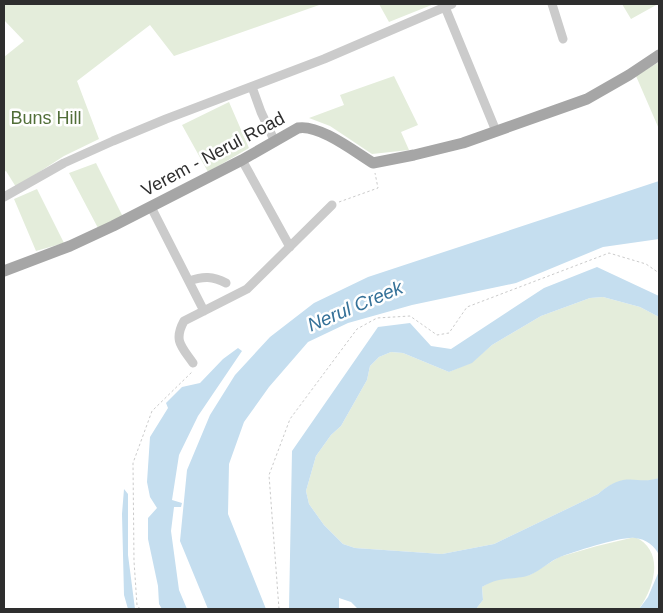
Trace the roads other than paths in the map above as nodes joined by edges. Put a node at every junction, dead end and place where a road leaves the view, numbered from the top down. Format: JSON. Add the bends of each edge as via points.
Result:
{"nodes":[{"id":1,"x":552,"y":4,"type":"edge"},
{"id":2,"x":448,"y":5,"type":"edge"},
{"id":3,"x":562,"y":39,"type":"dead end"},
{"id":4,"x":659,"y":55,"type":"edge"},
{"id":5,"x":252,"y":87,"type":"junction"},
{"id":6,"x":496,"y":131,"type":"junction"},
{"id":7,"x":275,"y":142,"type":"junction"},
{"id":8,"x":242,"y":160,"type":"junction"},
{"id":9,"x":4,"y":196,"type":"edge"},
{"id":10,"x":332,"y":205,"type":"road end"},
{"id":11,"x":151,"y":207,"type":"junction"},
{"id":12,"x":290,"y":247,"type":"junction"},
{"id":13,"x":4,"y":271,"type":"edge"},
{"id":14,"x":189,"y":282,"type":"junction"},
{"id":15,"x":226,"y":283,"type":"dead end"},
{"id":16,"x":204,"y":311,"type":"junction"},
{"id":17,"x":193,"y":363,"type":"road end"}],
"edges":[{"from":1,"to":3,"type":"street"},
{"from":2,"to":5,"type":"street"},
{"from":2,"to":6,"type":"street"},
{"from":4,"to":6,"type":"main road","via":[[587,99]]},
{"from":5,"to":7,"type":"street"},
{"from":5,"to":9,"type":"street","via":[[113,141]]},
{"from":6,"to":7,"type":"main road","name":"Verem - Nerul Road","via":[[463,143],[373,163],[310,128],[298,128]]},
{"from":7,"to":8,"type":"main road","name":"Verem - Nerul Road"},
{"from":8,"to":11,"type":"main road","name":"Verem - Nerul Road"},
{"from":8,"to":12,"type":"street"},
{"from":10,"to":12,"type":"street"},
{"from":11,"to":13,"type":"main road","name":"Verem - Nerul Road","via":[[70,246]]},
{"from":11,"to":14,"type":"street"},
{"from":12,"to":16,"type":"street","via":[[247,289]]},
{"from":14,"to":15,"type":"street","via":[[208,277]]},
{"from":14,"to":16,"type":"street"},
{"from":16,"to":17,"type":"street","via":[[184,322],[179,331],[179,343]]}]}
